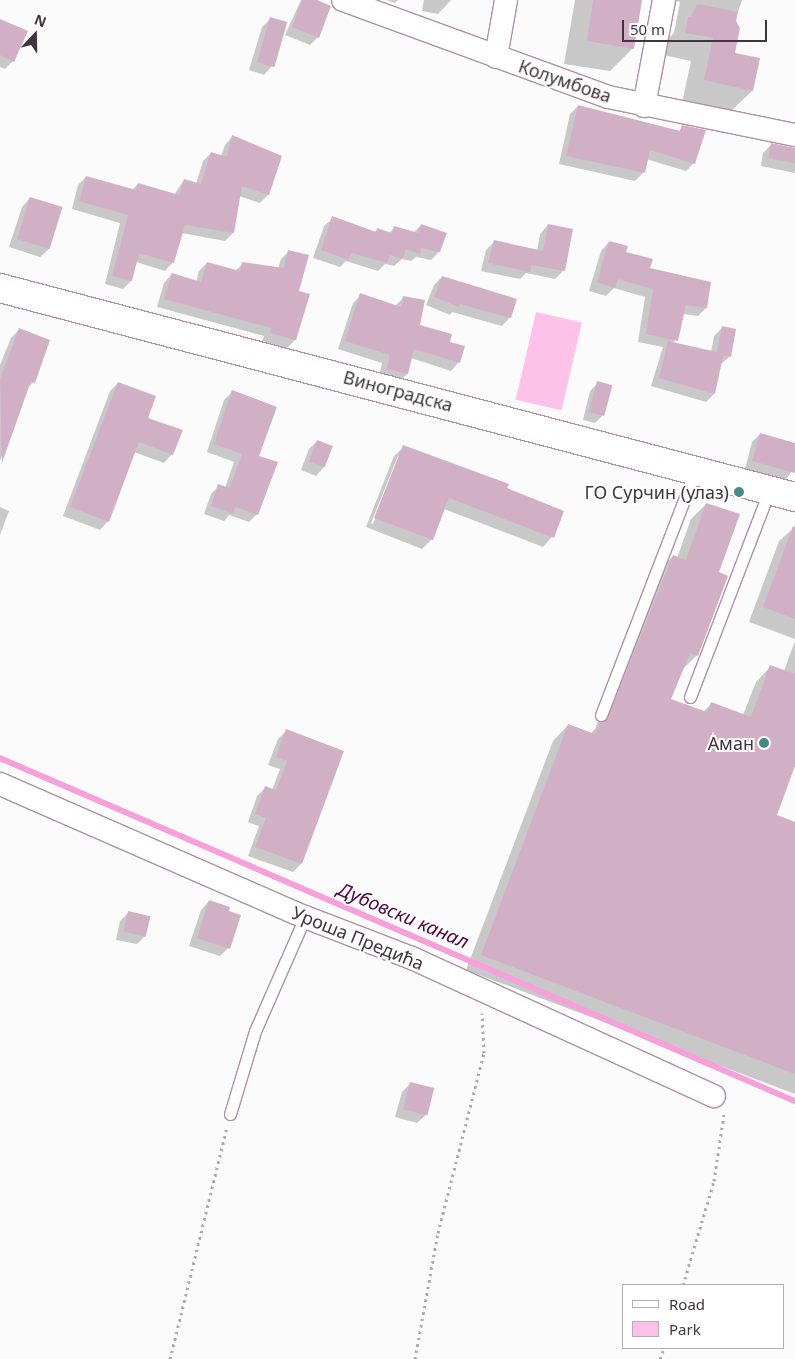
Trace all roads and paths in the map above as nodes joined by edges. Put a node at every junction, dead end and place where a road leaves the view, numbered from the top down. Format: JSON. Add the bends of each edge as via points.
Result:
{"nodes":[{"id":1,"x":342,"y":0,"type":"edge"},
{"id":2,"x":506,"y":0,"type":"edge"},
{"id":3,"x":664,"y":0,"type":"edge"},
{"id":4,"x":496,"y":57,"type":"junction"},
{"id":5,"x":644,"y":106,"type":"junction"},
{"id":6,"x":795,"y":134,"type":"edge"},
{"id":7,"x":0,"y":288,"type":"edge"},
{"id":8,"x":696,"y":470,"type":"junction"},
{"id":9,"x":782,"y":494,"type":"edge"},
{"id":10,"x":690,"y":697,"type":"dead end"},
{"id":11,"x":601,"y":715,"type":"dead end"},
{"id":12,"x":0,"y":784,"type":"edge"},
{"id":13,"x":305,"y":917,"type":"junction"},
{"id":14,"x":476,"y":987,"type":"junction"},
{"id":15,"x":714,"y":1096,"type":"joint"},
{"id":16,"x":230,"y":1114,"type":"joint"},
{"id":17,"x":683,"y":1284,"type":"edge"},
{"id":18,"x":170,"y":1359,"type":"edge"},
{"id":19,"x":416,"y":1359,"type":"edge"}],
"edges":[{"from":1,"to":4,"type":"street","name":"Колумбова"},
{"from":2,"to":4,"type":"street"},
{"from":3,"to":5,"type":"street"},
{"from":4,"to":5,"type":"street","name":"Колумбова"},
{"from":5,"to":6,"type":"street","name":"Колумбова"},
{"from":7,"to":8,"type":"street","name":"Виноградска"},
{"from":8,"to":9,"type":"street","name":"Виноградска"},
{"from":8,"to":11,"type":"lane"},
{"from":9,"to":10,"type":"lane"},
{"from":12,"to":13,"type":"street","name":"Уроша Предића"},
{"from":13,"to":14,"type":"street","name":"Уроша Предића"},
{"from":13,"to":16,"type":"lane","via":[[255,1031]]},
{"from":14,"to":15,"type":"street","name":"Уроша Предића"},
{"from":14,"to":19,"type":"path","via":[[484,1025],[484,1053],[438,1233]]},
{"from":15,"to":17,"type":"path","via":[[724,1112],[714,1181]]},
{"from":16,"to":18,"type":"path"}]}
